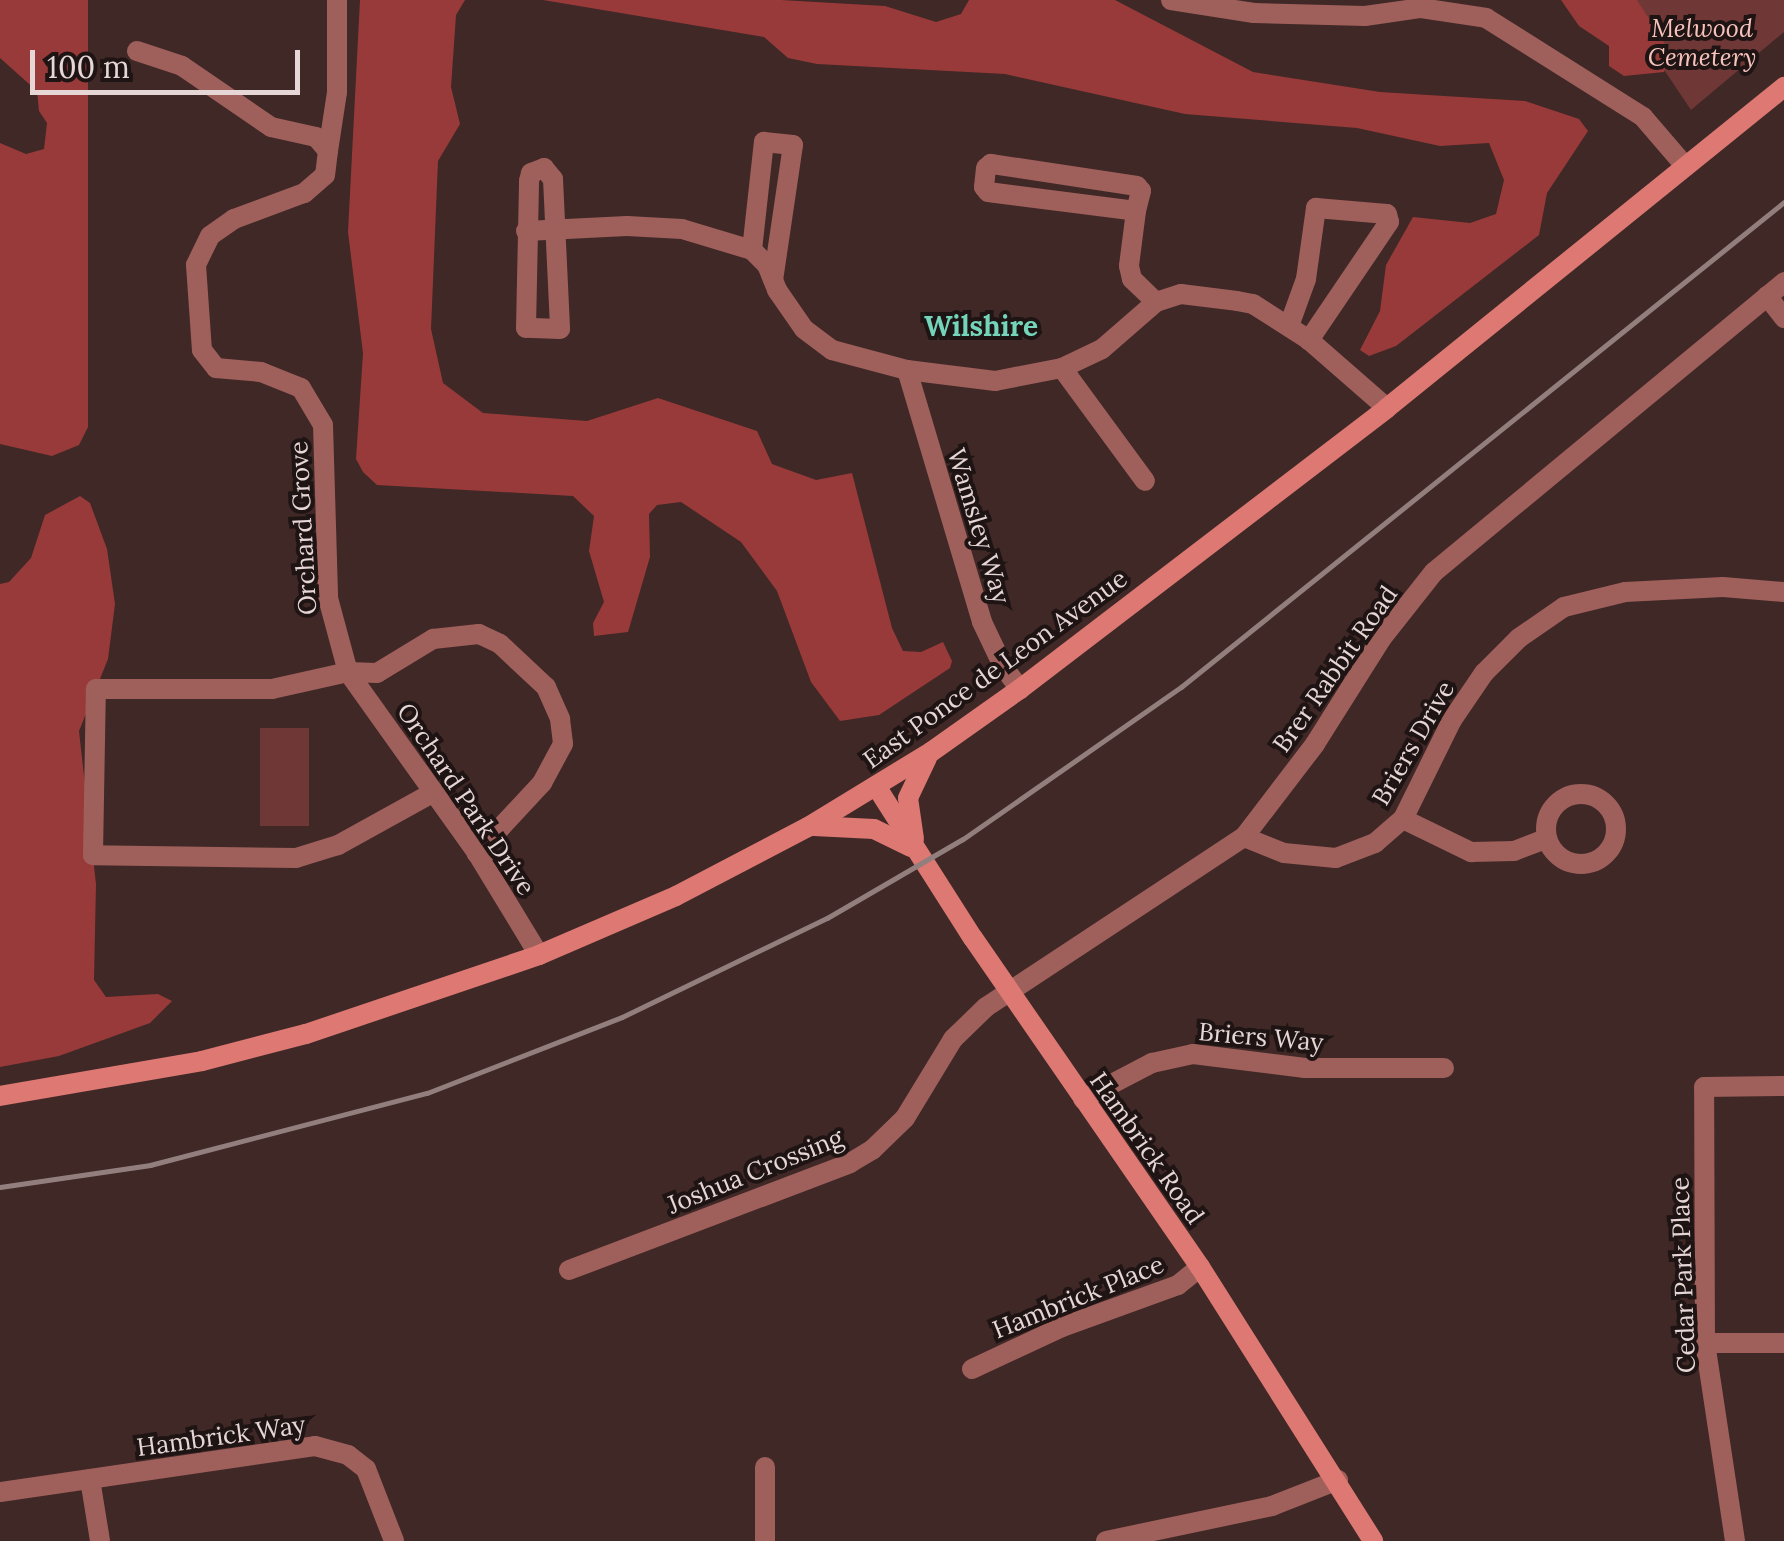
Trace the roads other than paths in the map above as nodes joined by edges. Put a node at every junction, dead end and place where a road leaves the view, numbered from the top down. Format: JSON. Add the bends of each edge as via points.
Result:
{"nodes":[{"id":1,"x":337,"y":0,"type":"edge"},
{"id":2,"x":1172,"y":0,"type":"edge"},
{"id":3,"x":137,"y":51,"type":"dead end"},
{"id":4,"x":1784,"y":88,"type":"edge"},
{"id":5,"x":328,"y":151,"type":"junction"},
{"id":6,"x":1685,"y":166,"type":"junction"},
{"id":7,"x":1136,"y":211,"type":"junction"},
{"id":8,"x":526,"y":231,"type":"junction"},
{"id":9,"x":556,"y":232,"type":"junction"},
{"id":10,"x":752,"y":250,"type":"junction"},
{"id":11,"x":773,"y":280,"type":"junction"},
{"id":12,"x":1776,"y":289,"type":"edge"},
{"id":13,"x":1156,"y":302,"type":"junction"},
{"id":14,"x":1784,"y":318,"type":"edge"},
{"id":15,"x":1289,"y":326,"type":"junction"},
{"id":16,"x":1309,"y":340,"type":"junction"},
{"id":17,"x":1062,"y":368,"type":"junction"},
{"id":18,"x":907,"y":370,"type":"junction"},
{"id":19,"x":1387,"y":408,"type":"junction"},
{"id":20,"x":1145,"y":480,"type":"dead end"},
{"id":21,"x":1784,"y":592,"type":"edge"},
{"id":22,"x":348,"y":672,"type":"junction"},
{"id":23,"x":1020,"y":689,"type":"junction"},
{"id":24,"x":930,"y":752,"type":"junction"},
{"id":25,"x":876,"y":786,"type":"junction"},
{"id":26,"x":434,"y":792,"type":"junction"},
{"id":27,"x":1403,"y":819,"type":"junction"},
{"id":28,"x":808,"y":827,"type":"junction"},
{"id":29,"x":1244,"y":838,"type":"junction"},
{"id":30,"x":1546,"y":839,"type":"dead end"},
{"id":31,"x":916,"y":851,"type":"junction"},
{"id":32,"x":477,"y":853,"type":"junction"},
{"id":33,"x":539,"y":956,"type":"junction"},
{"id":34,"x":1010,"y":991,"type":"junction"},
{"id":35,"x":1444,"y":1068,"type":"dead end"},
{"id":36,"x":1784,"y":1086,"type":"edge"},
{"id":37,"x":0,"y":1096,"type":"edge"},
{"id":38,"x":1083,"y":1099,"type":"junction"},
{"id":39,"x":1200,"y":1266,"type":"junction"},
{"id":40,"x":570,"y":1270,"type":"dead end"},
{"id":41,"x":1705,"y":1343,"type":"junction"},
{"id":42,"x":1784,"y":1343,"type":"edge"},
{"id":43,"x":972,"y":1369,"type":"dead end"},
{"id":44,"x":764,"y":1467,"type":"dead end"},
{"id":45,"x":90,"y":1479,"type":"junction"},
{"id":46,"x":1338,"y":1480,"type":"junction"},
{"id":47,"x":0,"y":1492,"type":"edge"},
{"id":48,"x":100,"y":1541,"type":"edge"},
{"id":49,"x":394,"y":1541,"type":"edge"},
{"id":50,"x":765,"y":1541,"type":"edge"},
{"id":51,"x":1106,"y":1541,"type":"edge"},
{"id":52,"x":1373,"y":1541,"type":"edge"},
{"id":53,"x":1734,"y":1541,"type":"edge"}],
"edges":[{"from":1,"to":5,"type":"street","via":[[338,92]]},
{"from":2,"to":6,"type":"street","via":[[1254,13],[1365,16],[1421,8],[1486,18],[1643,117]]},
{"from":3,"to":5,"type":"street","via":[[182,66],[271,127],[316,137]]},
{"from":4,"to":6,"type":"main road","name":"East Ponce de Leon Avenue"},
{"from":5,"to":22,"type":"street","name":"Orchard Grove","via":[[325,175],[304,193],[234,219],[210,236],[196,265],[202,350],[216,368],[260,372],[301,388],[323,425],[328,598]]},
{"from":6,"to":19,"type":"main road","name":"East Ponce de Leon Avenue"},
{"from":7,"to":7,"type":"street","via":[[1138,186],[986,168],[988,192]]},
{"from":7,"to":13,"type":"street","via":[[1129,266]]},
{"from":8,"to":9,"type":"street"},
{"from":8,"to":9,"type":"street","via":[[528,181],[544,168],[553,179]]},
{"from":8,"to":9,"type":"street","via":[[526,328],[560,329]]},
{"from":9,"to":10,"type":"street","via":[[682,230]]},
{"from":10,"to":11,"type":"street"},
{"from":10,"to":11,"type":"street","via":[[764,142],[793,145]]},
{"from":11,"to":18,"type":"street","via":[[804,329],[832,350]]},
{"from":12,"to":14,"type":"street"},
{"from":12,"to":29,"type":"street","name":"Brer Rabbit Road","via":[[1434,572]]},
{"from":13,"to":15,"type":"street","via":[[1181,294],[1237,301]]},
{"from":13,"to":17,"type":"street","via":[[1102,348]]},
{"from":15,"to":16,"type":"street"},
{"from":15,"to":16,"type":"street","via":[[1306,278],[1316,208],[1388,214],[1389,222]]},
{"from":16,"to":19,"type":"street"},
{"from":17,"to":18,"type":"street","via":[[994,381]]},
{"from":17,"to":20,"type":"street"},
{"from":18,"to":23,"type":"street","name":"Wamsley Way","via":[[982,622]]},
{"from":19,"to":23,"type":"main road","name":"East Ponce de Leon Avenue"},
{"from":21,"to":27,"type":"street","name":"Briers Drive","via":[[1625,592],[1564,607],[1518,638],[1484,673],[1452,720]]},
{"from":22,"to":26,"type":"street","name":"Orchard Park Drive"},
{"from":22,"to":26,"type":"street","via":[[272,690],[96,689],[93,855],[296,858],[338,845]]},
{"from":22,"to":32,"type":"street","via":[[377,673],[433,639],[478,634],[500,644],[546,687],[563,744],[542,783]]},
{"from":23,"to":24,"type":"main road","name":"East Ponce de Leon Avenue"},
{"from":24,"to":25,"type":"main road","name":"East Ponce de Leon Avenue"},
{"from":24,"to":31,"type":"main road","via":[[908,798]]},
{"from":25,"to":28,"type":"main road","name":"East Ponce de Leon Avenue"},
{"from":25,"to":31,"type":"main road","name":"Hambrick Road"},
{"from":26,"to":32,"type":"street","name":"Orchard Park Drive"},
{"from":27,"to":29,"type":"street","name":"Briers Drive","via":[[1375,842],[1336,858],[1284,853]]},
{"from":27,"to":30,"type":"street","via":[[1471,852],[1514,851]]},
{"from":28,"to":31,"type":"main road","via":[[874,829]]},
{"from":28,"to":33,"type":"main road","name":"East Ponce de Leon Avenue","via":[[676,896]]},
{"from":29,"to":34,"type":"street","name":"Brer Rabbit Road"},
{"from":31,"to":34,"type":"main road","name":"Hambrick Road"},
{"from":32,"to":33,"type":"street","name":"Orchard Park Drive"},
{"from":33,"to":37,"type":"main road","name":"East Ponce de Leon Avenue","via":[[306,1034],[202,1061]]},
{"from":34,"to":38,"type":"main road","name":"Hambrick Road"},
{"from":34,"to":40,"type":"street","name":"Joshua Crossing","via":[[952,1039],[905,1118],[872,1150]]},
{"from":35,"to":38,"type":"street","name":"Briers Way","via":[[1305,1068],[1193,1054],[1152,1063]]},
{"from":36,"to":41,"type":"street","name":"Cedar Park Place","via":[[1704,1087]]},
{"from":38,"to":39,"type":"main road","name":"Hambrick Road"},
{"from":39,"to":43,"type":"street","name":"Hambrick Place","via":[[1178,1284]]},
{"from":39,"to":46,"type":"main road","name":"Hambrick Road"},
{"from":41,"to":42,"type":"street"},
{"from":41,"to":53,"type":"street","name":"Cedar Park Place"},
{"from":44,"to":50,"type":"street"},
{"from":45,"to":47,"type":"street","name":"Hambrick Way"},
{"from":45,"to":48,"type":"street"},
{"from":45,"to":49,"type":"street","name":"Hambrick Way","via":[[316,1446],[348,1455],[366,1470]]},
{"from":46,"to":51,"type":"street","via":[[1272,1506]]},
{"from":46,"to":52,"type":"main road","name":"Hambrick Road"}]}
